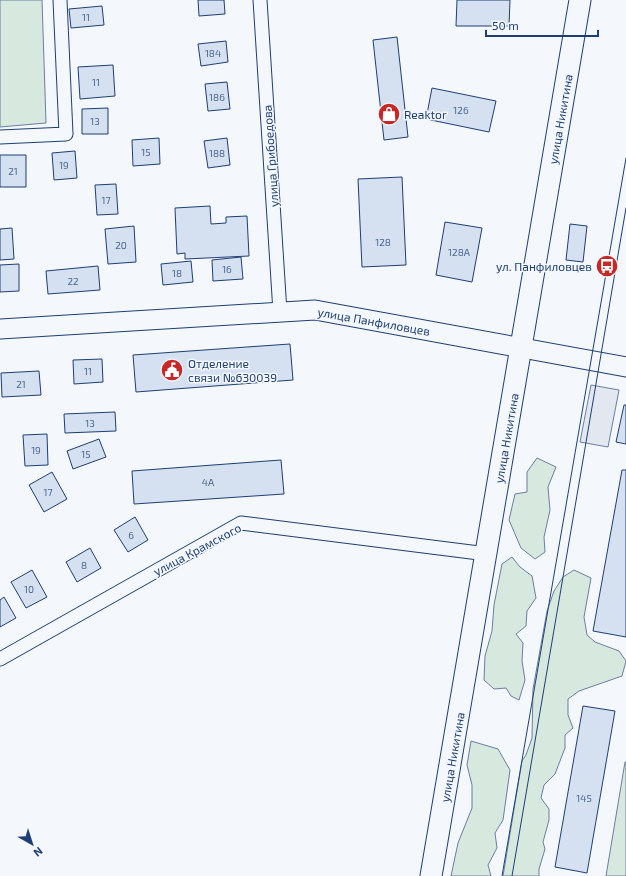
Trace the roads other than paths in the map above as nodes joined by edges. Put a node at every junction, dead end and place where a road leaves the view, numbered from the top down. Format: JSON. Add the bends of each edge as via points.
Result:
{"nodes":[{"id":1,"x":60,"y":0,"type":"edge"},
{"id":2,"x":260,"y":0,"type":"edge"},
{"id":3,"x":580,"y":0,"type":"edge"},
{"id":4,"x":0,"y":137,"type":"edge"},
{"id":5,"x":280,"y":312,"type":"junction"},
{"id":6,"x":0,"y":329,"type":"edge"},
{"id":7,"x":521,"y":348,"type":"junction"},
{"id":8,"x":626,"y":367,"type":"edge"},
{"id":9,"x":487,"y":554,"type":"junction"},
{"id":10,"x":0,"y":659,"type":"edge"},
{"id":11,"x":431,"y":876,"type":"edge"}],
"edges":[{"from":1,"to":4,"type":"street","via":[[66,134]]},
{"from":2,"to":5,"type":"street","name":"улица Грибоедова"},
{"from":3,"to":7,"type":"main road","name":"улица Никитина"},
{"from":5,"to":6,"type":"street","name":"улица Панфиловцев"},
{"from":5,"to":7,"type":"street","name":"улица Панфиловцев","via":[[315,310]]},
{"from":7,"to":8,"type":"street","name":"улица Панфиловцев"},
{"from":7,"to":9,"type":"main road","name":"улица Никитина"},
{"from":9,"to":10,"type":"street","name":"улица Крамского","via":[[241,523]]},
{"from":9,"to":11,"type":"main road","name":"улица Никитина"}]}
